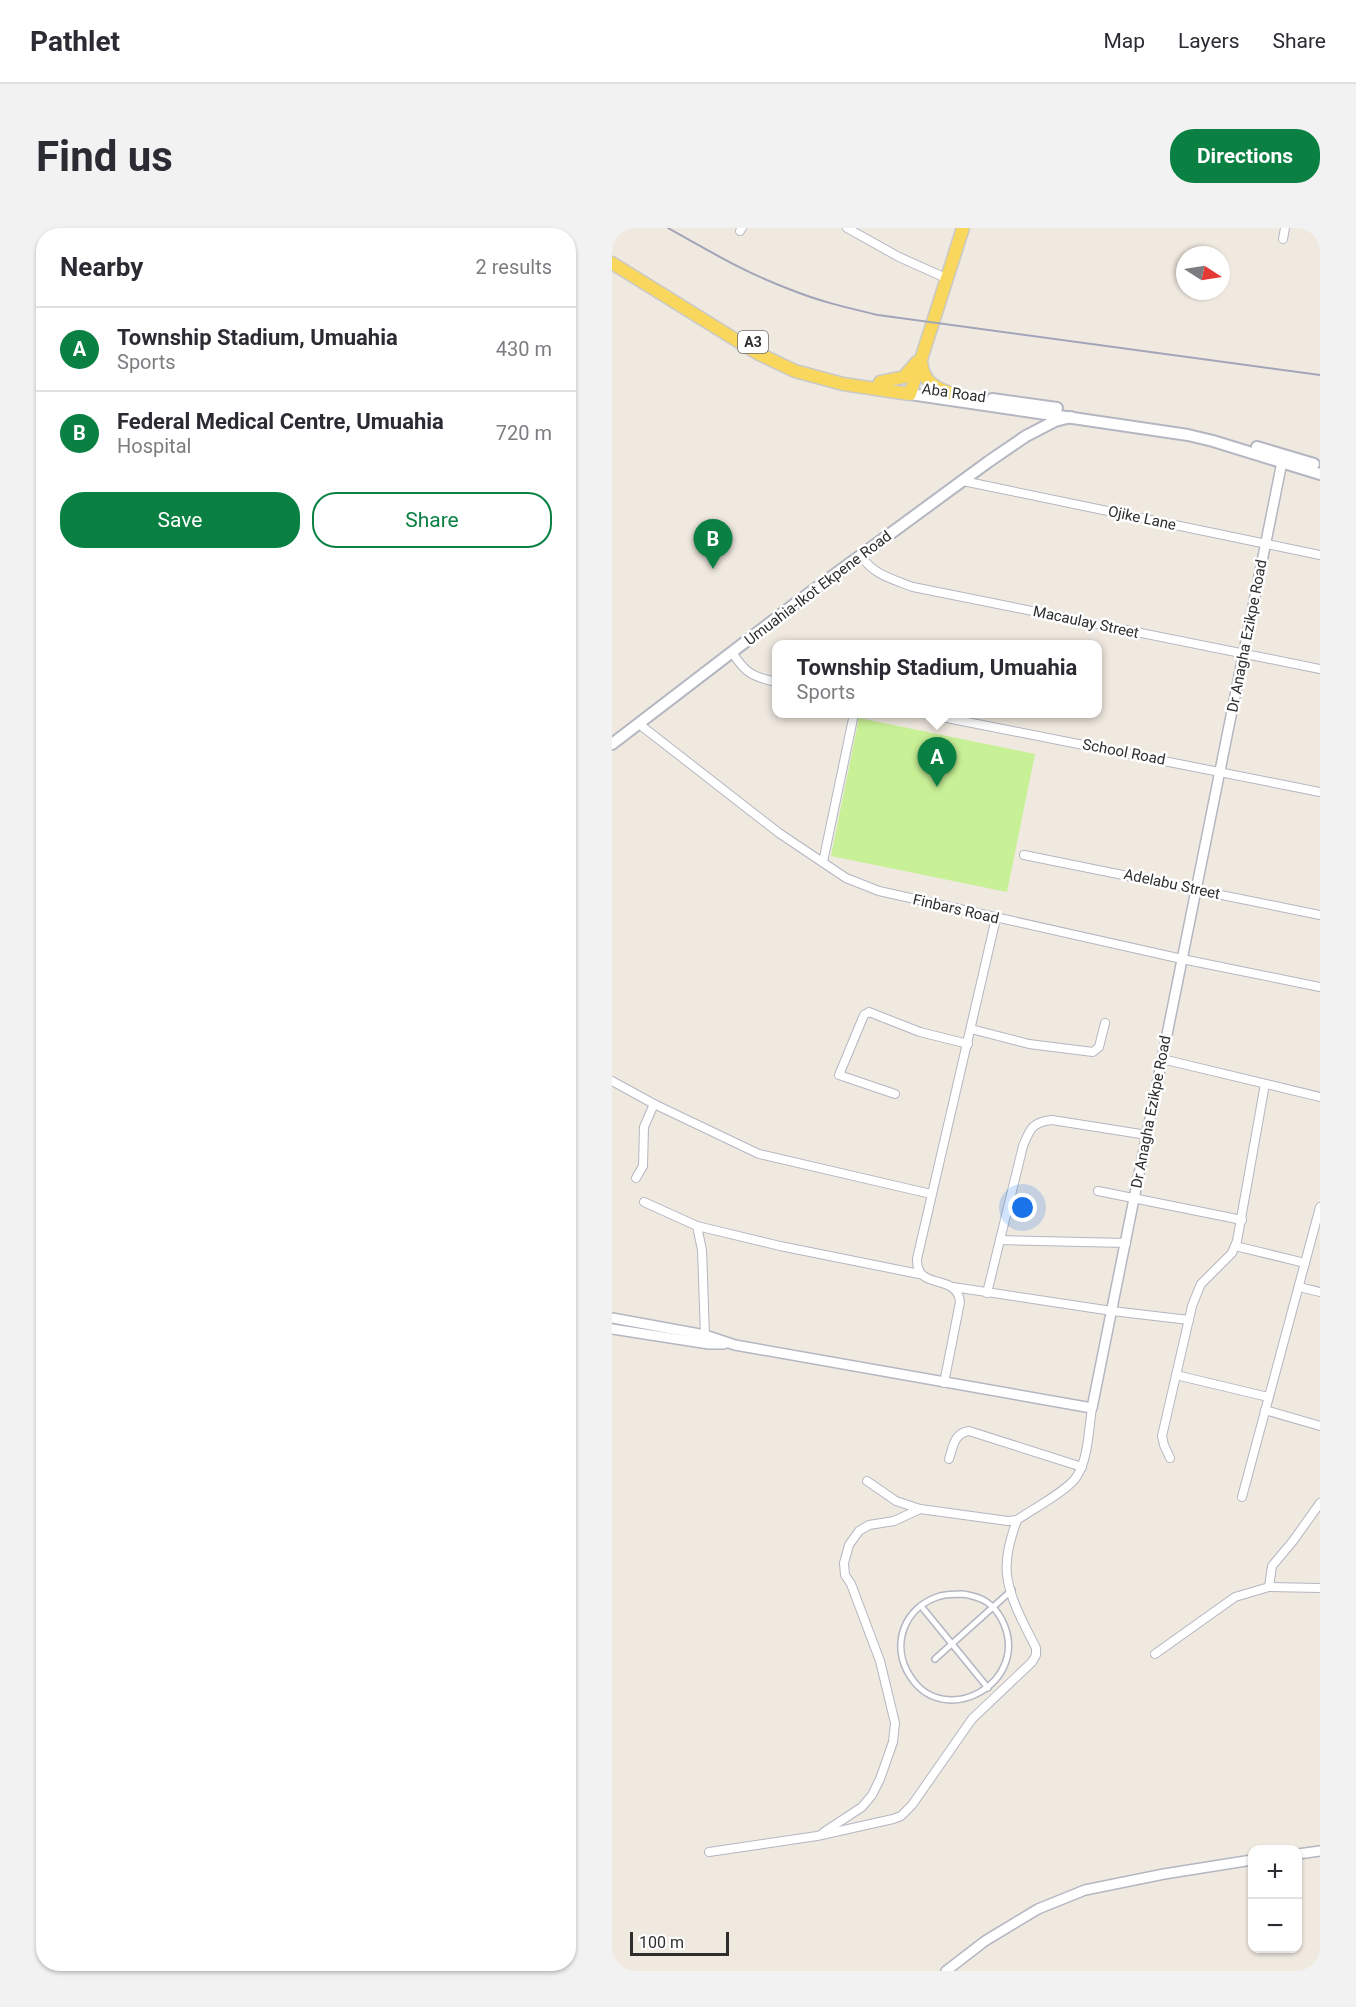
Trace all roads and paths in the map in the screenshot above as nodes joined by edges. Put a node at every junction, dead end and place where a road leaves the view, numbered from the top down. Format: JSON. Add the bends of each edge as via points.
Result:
{"nodes":[{"id":1,"x":847,"y":228,"type":"edge"},
{"id":2,"x":963,"y":228,"type":"edge"},
{"id":3,"x":1285,"y":228,"type":"edge"},
{"id":4,"x":1283,"y":239,"type":"dead end"},
{"id":5,"x":612,"y":255,"type":"edge"},
{"id":6,"x":612,"y":263,"type":"edge"},
{"id":7,"x":948,"y":279,"type":"junction"},
{"id":8,"x":691,"y":308,"type":"junction"},
{"id":9,"x":921,"y":357,"type":"junction"},
{"id":10,"x":880,"y":382,"type":"junction"},
{"id":11,"x":910,"y":390,"type":"junction"},
{"id":12,"x":950,"y":393,"type":"junction"},
{"id":13,"x":1045,"y":410,"type":"junction"},
{"id":14,"x":1028,"y":411,"type":"junction"},
{"id":15,"x":1071,"y":417,"type":"junction"},
{"id":16,"x":1033,"y":426,"type":"junction"},
{"id":17,"x":1046,"y":426,"type":"junction"},
{"id":18,"x":1026,"y":436,"type":"junction"},
{"id":19,"x":1283,"y":458,"type":"junction"},
{"id":20,"x":1320,"y":466,"type":"edge"},
{"id":21,"x":1320,"y":474,"type":"edge"},
{"id":22,"x":963,"y":481,"type":"junction"},
{"id":23,"x":1265,"y":544,"type":"junction"},
{"id":24,"x":1320,"y":555,"type":"edge"},
{"id":25,"x":861,"y":556,"type":"junction"},
{"id":26,"x":732,"y":652,"type":"junction"},
{"id":27,"x":1243,"y":654,"type":"junction"},
{"id":28,"x":1320,"y":669,"type":"edge"},
{"id":29,"x":772,"y":681,"type":"edge"},
{"id":30,"x":853,"y":718,"type":"edge"},
{"id":31,"x":948,"y":718,"type":"edge"},
{"id":32,"x":639,"y":724,"type":"junction"},
{"id":33,"x":612,"y":744,"type":"edge"},
{"id":34,"x":1220,"y":773,"type":"junction"},
{"id":35,"x":1320,"y":792,"type":"edge"},
{"id":36,"x":1024,"y":855,"type":"dead end"},
{"id":37,"x":823,"y":862,"type":"junction"},
{"id":38,"x":1197,"y":890,"type":"junction"},
{"id":39,"x":1320,"y":915,"type":"edge"},
{"id":40,"x":996,"y":918,"type":"junction"},
{"id":41,"x":1182,"y":959,"type":"junction"},
{"id":42,"x":1320,"y":987,"type":"edge"},
{"id":43,"x":1105,"y":1023,"type":"dead end"},
{"id":44,"x":971,"y":1029,"type":"junction"},
{"id":45,"x":968,"y":1044,"type":"junction"},
{"id":46,"x":1162,"y":1059,"type":"junction"},
{"id":47,"x":612,"y":1081,"type":"edge"},
{"id":48,"x":1265,"y":1084,"type":"junction"},
{"id":49,"x":895,"y":1094,"type":"dead end"},
{"id":50,"x":1320,"y":1096,"type":"edge"},
{"id":51,"x":654,"y":1104,"type":"junction"},
{"id":52,"x":1147,"y":1135,"type":"junction"},
{"id":53,"x":636,"y":1179,"type":"dead end"},
{"id":54,"x":1098,"y":1191,"type":"dead end"},
{"id":55,"x":931,"y":1194,"type":"junction"},
{"id":56,"x":1134,"y":1198,"type":"junction"},
{"id":57,"x":644,"y":1202,"type":"dead end"},
{"id":58,"x":1320,"y":1207,"type":"edge"},
{"id":59,"x":1242,"y":1220,"type":"junction"},
{"id":60,"x":697,"y":1226,"type":"junction"},
{"id":61,"x":1316,"y":1237,"type":"edge"},
{"id":62,"x":1000,"y":1240,"type":"junction"},
{"id":63,"x":1125,"y":1244,"type":"junction"},
{"id":64,"x":1235,"y":1246,"type":"junction"},
{"id":65,"x":1305,"y":1263,"type":"junction"},
{"id":66,"x":919,"y":1274,"type":"junction"},
{"id":67,"x":1299,"y":1287,"type":"junction"},
{"id":68,"x":958,"y":1290,"type":"junction"},
{"id":69,"x":1320,"y":1292,"type":"edge"},
{"id":70,"x":987,"y":1293,"type":"junction"},
{"id":71,"x":1112,"y":1311,"type":"junction"},
{"id":72,"x":612,"y":1318,"type":"edge"},
{"id":73,"x":1189,"y":1320,"type":"junction"},
{"id":74,"x":612,"y":1329,"type":"edge"},
{"id":75,"x":705,"y":1335,"type":"junction"},
{"id":76,"x":735,"y":1345,"type":"junction"},
{"id":77,"x":1176,"y":1375,"type":"junction"},
{"id":78,"x":944,"y":1383,"type":"junction"},
{"id":79,"x":1268,"y":1397,"type":"junction"},
{"id":80,"x":1092,"y":1408,"type":"junction"},
{"id":81,"x":1265,"y":1410,"type":"junction"},
{"id":82,"x":1320,"y":1426,"type":"edge"},
{"id":83,"x":1170,"y":1458,"type":"dead end"},
{"id":84,"x":949,"y":1459,"type":"dead end"},
{"id":85,"x":1082,"y":1467,"type":"junction"},
{"id":86,"x":867,"y":1481,"type":"dead end"},
{"id":87,"x":1242,"y":1497,"type":"dead end"},
{"id":88,"x":1320,"y":1503,"type":"edge"},
{"id":89,"x":920,"y":1509,"type":"junction"},
{"id":90,"x":1017,"y":1520,"type":"junction"},
{"id":91,"x":1269,"y":1587,"type":"junction"},
{"id":92,"x":1320,"y":1588,"type":"edge"},
{"id":93,"x":1012,"y":1590,"type":"junction"},
{"id":94,"x":921,"y":1606,"type":"junction"},
{"id":95,"x":993,"y":1606,"type":"junction"},
{"id":96,"x":952,"y":1643,"type":"junction"},
{"id":97,"x":1155,"y":1654,"type":"dead end"},
{"id":98,"x":935,"y":1659,"type":"dead end"},
{"id":99,"x":988,"y":1688,"type":"junction"},
{"id":100,"x":817,"y":1836,"type":"junction"},
{"id":101,"x":1320,"y":1851,"type":"edge"},
{"id":102,"x":708,"y":1852,"type":"dead end"},
{"id":103,"x":1302,"y":1853,"type":"edge"},
{"id":104,"x":1248,"y":1861,"type":"edge"},
{"id":105,"x":946,"y":1971,"type":"edge"}],
"edges":[{"from":1,"to":7,"type":"street"},
{"from":2,"to":7,"type":"main road"},
{"from":3,"to":4,"type":"street"},
{"from":5,"to":8,"type":"main road","name":"Aba Road","number":"A3"},
{"from":6,"to":8,"type":"main road","name":"Aba Road","number":"A3"},
{"from":7,"to":9,"type":"main road"},
{"from":8,"to":10,"type":"main road","name":"Aba Road","number":"A3","via":[[798,364]]},
{"from":8,"to":11,"type":"main road","name":"Aba Road","number":"A3","via":[[757,353],[795,371],[843,384]]},
{"from":9,"to":10,"type":"main road","via":[[904,376]]},
{"from":9,"to":11,"type":"main road"},
{"from":9,"to":12,"type":"main road","via":[[927,380]]},
{"from":10,"to":11,"type":"main road","name":"Aba Road","number":"A3"},
{"from":11,"to":12,"type":"main road","name":"Aba Road"},
{"from":11,"to":14,"type":"main road","name":"Aba Road"},
{"from":12,"to":13,"type":"main road","name":"Aba Road"},
{"from":13,"to":14,"type":"main road","name":"Aba Road"},
{"from":13,"to":15,"type":"main road","name":"Aba Road"},
{"from":13,"to":16,"type":"main road"},
{"from":13,"to":17,"type":"main road"},
{"from":13,"to":19,"type":"main road","name":"Aba Road","via":[[1189,428]]},
{"from":14,"to":16,"type":"main road"},
{"from":15,"to":17,"type":"main road"},
{"from":15,"to":19,"type":"main road","name":"Aba Road","via":[[1188,435]]},
{"from":16,"to":18,"type":"main road"},
{"from":17,"to":18,"type":"main road"},
{"from":18,"to":22,"type":"main road","name":"Umuahia-Ikot Ekpene Road"},
{"from":19,"to":20,"type":"main road","name":"Aba Road"},
{"from":19,"to":21,"type":"main road","name":"Aba Road"},
{"from":19,"to":23,"type":"street","name":"Dr Anagha Ezikpe Road"},
{"from":22,"to":23,"type":"street","name":"Ojike Lane"},
{"from":22,"to":25,"type":"main road","name":"Umuahia-Ikot Ekpene Road"},
{"from":23,"to":24,"type":"street","name":"Ojike Lane"},
{"from":23,"to":27,"type":"street","name":"Dr Anagha Ezikpe Road"},
{"from":25,"to":26,"type":"main road","name":"Umuahia-Ikot Ekpene Road"},
{"from":25,"to":27,"type":"street","name":"Macaulay Street","via":[[880,575],[914,587]]},
{"from":26,"to":29,"type":"street","via":[[751,675]]},
{"from":26,"to":32,"type":"main road","name":"Umuahia-Ikot Ekpene Road"},
{"from":27,"to":28,"type":"street","name":"Macaulay Street"},
{"from":27,"to":34,"type":"street","name":"Dr Anagha Ezikpe Road"},
{"from":30,"to":37,"type":"street"},
{"from":31,"to":34,"type":"street","name":"School Road"},
{"from":32,"to":33,"type":"main road","name":"Umuahia-Ikot Ekpene Road"},
{"from":32,"to":37,"type":"street","name":"Finbars Road","via":[[779,833]]},
{"from":34,"to":35,"type":"street","name":"School Road"},
{"from":34,"to":38,"type":"street","name":"Dr Anagha Ezikpe Road"},
{"from":36,"to":38,"type":"street","name":"Adelabu Street"},
{"from":37,"to":40,"type":"street","name":"Finbars Road","via":[[846,878],[879,891]]},
{"from":38,"to":39,"type":"street","name":"Adelabu Street"},
{"from":38,"to":41,"type":"street","name":"Dr Anagha Ezikpe Road"},
{"from":40,"to":41,"type":"street","name":"Finbars Road"},
{"from":40,"to":44,"type":"street"},
{"from":41,"to":42,"type":"street","name":"Finbars Road"},
{"from":41,"to":46,"type":"street","name":"Dr Anagha Ezikpe Road"},
{"from":43,"to":44,"type":"street","via":[[1099,1047],[1093,1052],[1029,1044]]},
{"from":44,"to":45,"type":"street"},
{"from":45,"to":49,"type":"street","via":[[920,1032],[869,1012],[864,1015],[839,1075]]},
{"from":45,"to":55,"type":"street"},
{"from":46,"to":48,"type":"street"},
{"from":46,"to":52,"type":"street","name":"Dr Anagha Ezikpe Road"},
{"from":47,"to":51,"type":"street"},
{"from":48,"to":50,"type":"street"},
{"from":48,"to":59,"type":"street"},
{"from":51,"to":53,"type":"street","via":[[644,1127],[643,1166]]},
{"from":51,"to":55,"type":"street","via":[[759,1154]]},
{"from":52,"to":56,"type":"street","name":"Dr Anagha Ezikpe Road"},
{"from":52,"to":62,"type":"street","via":[[1052,1120],[1033,1126],[1023,1146]]},
{"from":54,"to":56,"type":"street"},
{"from":55,"to":66,"type":"street","via":[[916,1259]]},
{"from":56,"to":59,"type":"street"},
{"from":56,"to":63,"type":"street","name":"Dr Anagha Ezikpe Road"},
{"from":57,"to":60,"type":"street"},
{"from":58,"to":61,"type":"street"},
{"from":59,"to":64,"type":"street"},
{"from":60,"to":66,"type":"street"},
{"from":60,"to":75,"type":"street","via":[[702,1250]]},
{"from":61,"to":65,"type":"street"},
{"from":62,"to":63,"type":"street"},
{"from":62,"to":70,"type":"street"},
{"from":63,"to":71,"type":"street","name":"Dr Anagha Ezikpe Road"},
{"from":64,"to":65,"type":"street"},
{"from":64,"to":73,"type":"street","via":[[1202,1284]]},
{"from":65,"to":67,"type":"street"},
{"from":66,"to":68,"type":"street"},
{"from":67,"to":69,"type":"street"},
{"from":67,"to":79,"type":"street"},
{"from":68,"to":70,"type":"street"},
{"from":68,"to":78,"type":"street","via":[[960,1302]]},
{"from":70,"to":71,"type":"street"},
{"from":71,"to":73,"type":"street"},
{"from":71,"to":80,"type":"street","name":"Dr Anagha Ezikpe Road"},
{"from":72,"to":75,"type":"street"},
{"from":73,"to":77,"type":"street"},
{"from":74,"to":76,"type":"street"},
{"from":75,"to":76,"type":"street"},
{"from":76,"to":78,"type":"street"},
{"from":77,"to":79,"type":"street"},
{"from":77,"to":83,"type":"street","via":[[1162,1436]]},
{"from":78,"to":80,"type":"street"},
{"from":79,"to":81,"type":"street"},
{"from":80,"to":85,"type":"street"},
{"from":81,"to":82,"type":"street"},
{"from":81,"to":87,"type":"street"},
{"from":84,"to":85,"type":"street","via":[[956,1436],[969,1431]]},
{"from":85,"to":90,"type":"street","via":[[1077,1478]]},
{"from":86,"to":89,"type":"street","via":[[896,1501]]},
{"from":88,"to":91,"type":"street","via":[[1272,1566]]},
{"from":89,"to":90,"type":"street"},
{"from":89,"to":100,"type":"street","via":[[894,1521],[869,1525],[849,1545],[845,1575],[880,1661],[895,1723],[893,1742],[872,1795],[862,1807]]},
{"from":90,"to":93,"type":"street","via":[[1008,1548],[1007,1575]]},
{"from":91,"to":92,"type":"street"},
{"from":91,"to":97,"type":"street","via":[[1235,1597]]},
{"from":93,"to":95,"type":"street"},
{"from":93,"to":100,"type":"street","via":[[1036,1648],[1032,1662],[972,1719],[901,1816]]},
{"from":94,"to":95,"type":"street","via":[[941,1596],[963,1594],[979,1597]]},
{"from":94,"to":96,"type":"street"},
{"from":94,"to":99,"type":"street","via":[[906,1623],[900,1643],[906,1670],[914,1683],[927,1695],[949,1699],[971,1696]]},
{"from":95,"to":96,"type":"street"},
{"from":95,"to":99,"type":"street","via":[[1009,1647],[1003,1670]]},
{"from":96,"to":98,"type":"street"},
{"from":96,"to":99,"type":"street"},
{"from":100,"to":102,"type":"street"},
{"from":101,"to":103,"type":"street"},
{"from":104,"to":105,"type":"street","via":[[1085,1890],[1038,1909],[985,1941]]}]}
